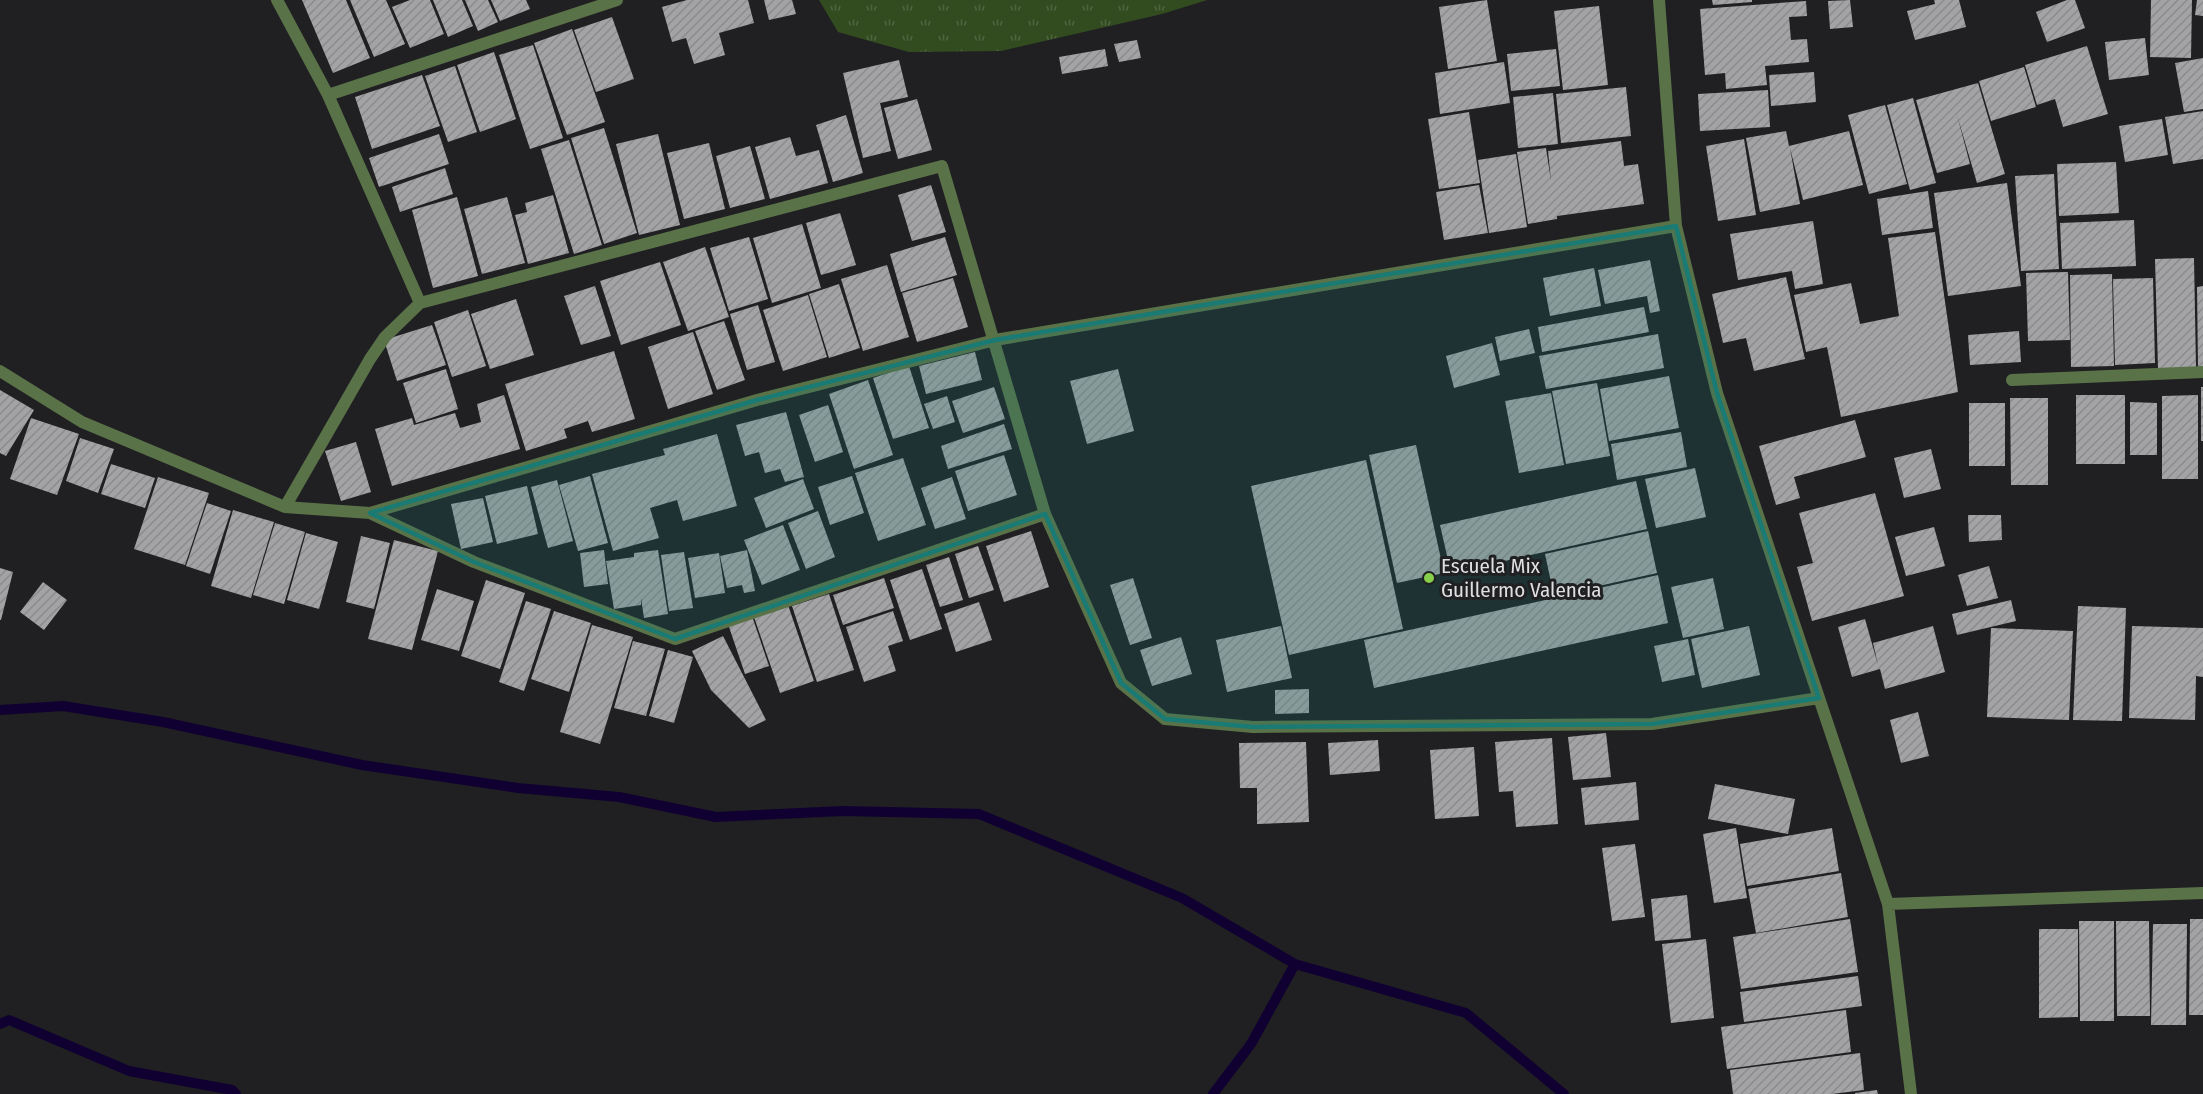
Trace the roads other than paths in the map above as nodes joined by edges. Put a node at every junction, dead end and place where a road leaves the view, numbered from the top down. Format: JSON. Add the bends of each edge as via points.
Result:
{"nodes":[{"id":1,"x":277,"y":0,"type":"edge"},
{"id":2,"x":617,"y":0,"type":"edge"},
{"id":3,"x":1659,"y":0,"type":"edge"},
{"id":4,"x":328,"y":95,"type":"junction"},
{"id":5,"x":1676,"y":226,"type":"junction"},
{"id":6,"x":420,"y":303,"type":"junction"},
{"id":7,"x":995,"y":340,"type":"junction"},
{"id":8,"x":0,"y":371,"type":"edge"},
{"id":9,"x":2203,"y":372,"type":"edge"},
{"id":10,"x":2012,"y":380,"type":"dead end"},
{"id":11,"x":285,"y":507,"type":"junction"},
{"id":12,"x":370,"y":513,"type":"junction"},
{"id":13,"x":1045,"y":514,"type":"junction"},
{"id":14,"x":1819,"y":698,"type":"junction"},
{"id":15,"x":2203,"y":892,"type":"edge"},
{"id":16,"x":1888,"y":904,"type":"junction"},
{"id":17,"x":1911,"y":1094,"type":"edge"}],
"edges":[{"from":1,"to":4,"type":"street"},
{"from":2,"to":4,"type":"street"},
{"from":3,"to":5,"type":"street"},
{"from":4,"to":6,"type":"street"},
{"from":5,"to":7,"type":"street"},
{"from":5,"to":14,"type":"street","via":[[1717,393]]},
{"from":6,"to":7,"type":"street","via":[[942,166]]},
{"from":6,"to":11,"type":"street","via":[[385,337],[370,358]]},
{"from":7,"to":12,"type":"street","via":[[757,400]]},
{"from":7,"to":13,"type":"street"},
{"from":8,"to":11,"type":"street","via":[[82,422]]},
{"from":9,"to":10,"type":"street"},
{"from":11,"to":12,"type":"street"},
{"from":12,"to":13,"type":"street","via":[[474,562],[675,639]]},
{"from":13,"to":14,"type":"street","via":[[1121,683],[1165,719],[1253,727],[1652,724]]},
{"from":14,"to":16,"type":"street"},
{"from":15,"to":16,"type":"street"},
{"from":16,"to":17,"type":"street"}]}
